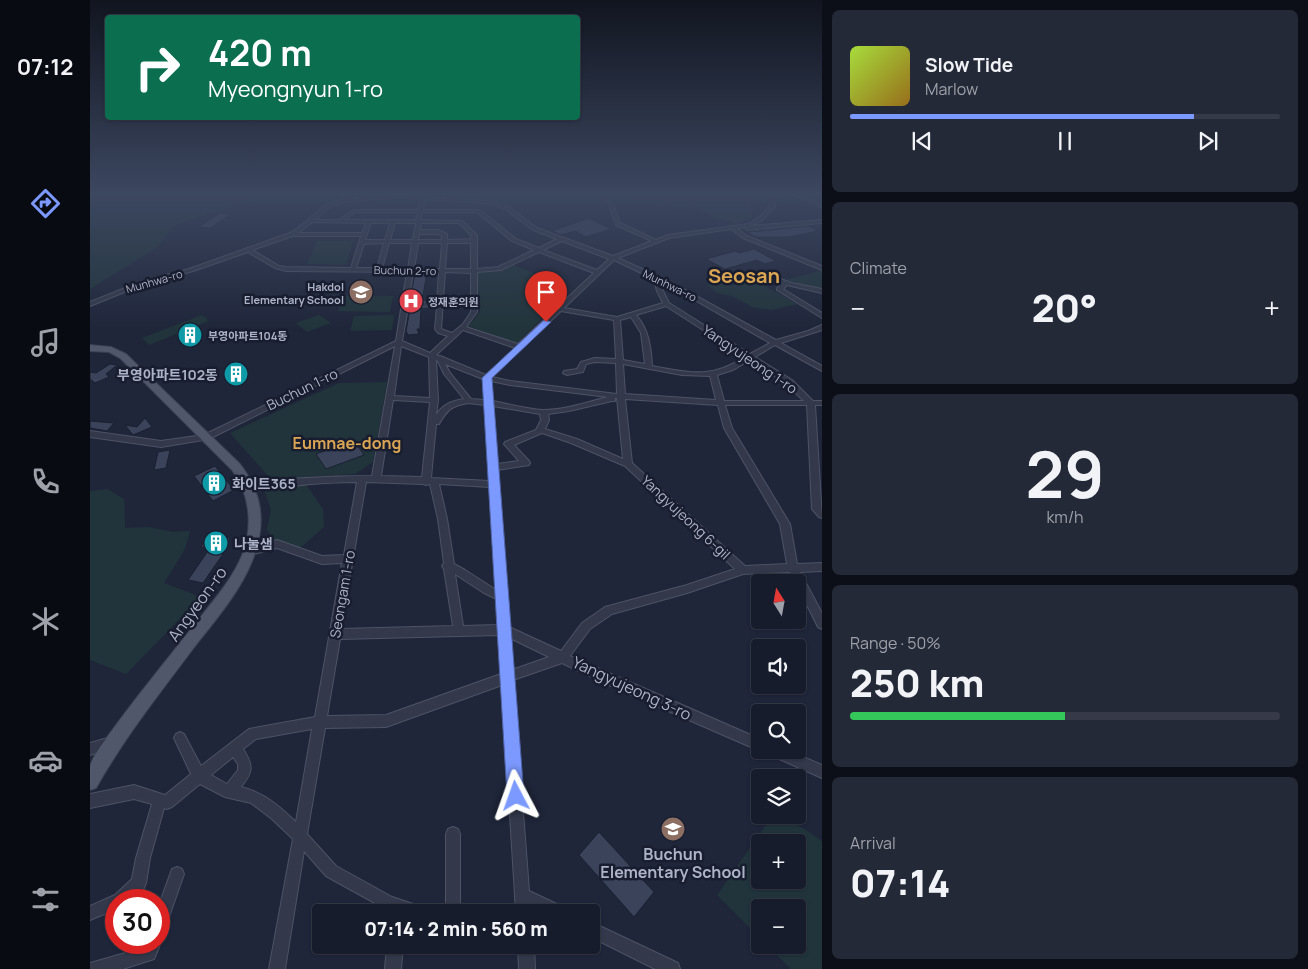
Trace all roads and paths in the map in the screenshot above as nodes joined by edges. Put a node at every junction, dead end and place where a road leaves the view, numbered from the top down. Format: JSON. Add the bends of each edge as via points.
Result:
{"nodes":[{"id":1,"x":276,"y":239,"type":"edge"},
{"id":2,"x":363,"y":239,"type":"edge"},
{"id":3,"x":513,"y":239,"type":"edge"},
{"id":4,"x":561,"y":239,"type":"joint"},
{"id":5,"x":644,"y":239,"type":"edge"},
{"id":6,"x":650,"y":239,"type":"edge"},
{"id":7,"x":661,"y":239,"type":"edge"},
{"id":8,"x":753,"y":239,"type":"edge"},
{"id":9,"x":655,"y":241,"type":"junction"},
{"id":10,"x":362,"y":242,"type":"junction"},
{"id":11,"x":387,"y":242,"type":"junction"},
{"id":12,"x":414,"y":242,"type":"junction"},
{"id":13,"x":444,"y":242,"type":"junction"},
{"id":14,"x":475,"y":242,"type":"joint"},
{"id":15,"x":647,"y":244,"type":"junction"},
{"id":16,"x":247,"y":249,"type":"junction"},
{"id":17,"x":542,"y":250,"type":"junction"},
{"id":18,"x":613,"y":258,"type":"junction"},
{"id":19,"x":822,"y":268,"type":"edge"},
{"id":20,"x":353,"y":270,"type":"junction"},
{"id":21,"x":380,"y":270,"type":"junction"},
{"id":22,"x":410,"y":270,"type":"junction"},
{"id":23,"x":442,"y":271,"type":"junction"},
{"id":24,"x":474,"y":271,"type":"junction"},
{"id":25,"x":598,"y":274,"type":"junction"},
{"id":26,"x":764,"y":275,"type":"dead end"},
{"id":27,"x":656,"y":276,"type":"junction"},
{"id":28,"x":786,"y":283,"type":"junction"},
{"id":29,"x":783,"y":291,"type":"junction"},
{"id":30,"x":822,"y":291,"type":"edge"},
{"id":31,"x":90,"y":304,"type":"edge"},
{"id":32,"x":404,"y":304,"type":"junction"},
{"id":33,"x":440,"y":304,"type":"junction"},
{"id":34,"x":667,"y":304,"type":"junction"},
{"id":35,"x":822,"y":308,"type":"edge"},
{"id":36,"x":560,"y":309,"type":"junction"},
{"id":37,"x":633,"y":315,"type":"junction"},
{"id":38,"x":822,"y":316,"type":"edge"},
{"id":39,"x":618,"y":319,"type":"junction"},
{"id":40,"x":822,"y":327,"type":"edge"},
{"id":41,"x":462,"y":328,"type":"junction"},
{"id":42,"x":454,"y":336,"type":"junction"},
{"id":43,"x":398,"y":342,"type":"junction"},
{"id":44,"x":775,"y":342,"type":"junction"},
{"id":45,"x":520,"y":347,"type":"junction"},
{"id":46,"x":90,"y":348,"type":"edge"},
{"id":47,"x":432,"y":355,"type":"junction"},
{"id":48,"x":751,"y":357,"type":"junction"},
{"id":49,"x":441,"y":358,"type":"junction"},
{"id":50,"x":620,"y":363,"type":"junction"},
{"id":51,"x":650,"y":368,"type":"junction"},
{"id":52,"x":822,"y":369,"type":"edge"},
{"id":53,"x":567,"y":373,"type":"dead end"},
{"id":54,"x":713,"y":374,"type":"junction"},
{"id":55,"x":487,"y":378,"type":"junction"},
{"id":56,"x":621,"y":397,"type":"junction"},
{"id":57,"x":389,"y":398,"type":"junction"},
{"id":58,"x":434,"y":400,"type":"junction"},
{"id":59,"x":469,"y":401,"type":"junction"},
{"id":60,"x":822,"y":402,"type":"edge"},
{"id":61,"x":722,"y":403,"type":"junction"},
{"id":62,"x":811,"y":403,"type":"junction"},
{"id":63,"x":489,"y":405,"type":"junction"},
{"id":64,"x":544,"y":412,"type":"junction"},
{"id":65,"x":540,"y":430,"type":"junction"},
{"id":66,"x":432,"y":432,"type":"junction"},
{"id":67,"x":90,"y":434,"type":"edge"},
{"id":68,"x":105,"y":436,"type":"junction"},
{"id":69,"x":206,"y":437,"type":"junction"},
{"id":70,"x":90,"y":440,"type":"edge"},
{"id":71,"x":628,"y":464,"type":"junction"},
{"id":72,"x":493,"y":468,"type":"junction"},
{"id":73,"x":362,"y":480,"type":"junction"},
{"id":74,"x":376,"y":480,"type":"junction"},
{"id":75,"x":430,"y":482,"type":"junction"},
{"id":76,"x":494,"y":484,"type":"junction"},
{"id":77,"x":250,"y":489,"type":"junction"},
{"id":78,"x":822,"y":515,"type":"edge"},
{"id":79,"x":250,"y":550,"type":"junction"},
{"id":80,"x":348,"y":559,"type":"junction"},
{"id":81,"x":447,"y":566,"type":"junction"},
{"id":82,"x":822,"y":567,"type":"edge"},
{"id":83,"x":793,"y":569,"type":"junction"},
{"id":84,"x":744,"y":570,"type":"junction"},
{"id":85,"x":502,"y":597,"type":"junction"},
{"id":86,"x":822,"y":624,"type":"edge"},
{"id":87,"x":504,"y":630,"type":"junction"},
{"id":88,"x":460,"y":631,"type":"junction"},
{"id":89,"x":335,"y":634,"type":"junction"},
{"id":90,"x":564,"y":657,"type":"junction"},
{"id":91,"x":507,"y":678,"type":"junction"},
{"id":92,"x":320,"y":722,"type":"junction"},
{"id":93,"x":180,"y":738,"type":"dead end"},
{"id":94,"x":751,"y":741,"type":"edge"},
{"id":95,"x":113,"y":742,"type":"junction"},
{"id":96,"x":235,"y":748,"type":"junction"},
{"id":97,"x":90,"y":749,"type":"edge"},
{"id":98,"x":792,"y":759,"type":"edge"},
{"id":99,"x":822,"y":772,"type":"edge"},
{"id":100,"x":199,"y":776,"type":"junction"},
{"id":101,"x":90,"y":782,"type":"edge"},
{"id":102,"x":230,"y":791,"type":"junction"},
{"id":103,"x":160,"y":800,"type":"junction"},
{"id":104,"x":90,"y":801,"type":"edge"},
{"id":105,"x":452,"y":834,"type":"dead end"},
{"id":106,"x":300,"y":836,"type":"junction"},
{"id":107,"x":177,"y":874,"type":"dead end"},
{"id":108,"x":132,"y":889,"type":"edge"},
{"id":109,"x":170,"y":894,"type":"edge"},
{"id":110,"x":522,"y":895,"type":"junction"},
{"id":111,"x":387,"y":904,"type":"edge"},
{"id":112,"x":453,"y":904,"type":"edge"},
{"id":113,"x":523,"y":904,"type":"edge"},
{"id":114,"x":541,"y":904,"type":"edge"},
{"id":115,"x":105,"y":907,"type":"edge"},
{"id":116,"x":90,"y":913,"type":"edge"},
{"id":117,"x":600,"y":933,"type":"edge"},
{"id":118,"x":149,"y":954,"type":"edge"},
{"id":119,"x":394,"y":954,"type":"edge"},
{"id":120,"x":526,"y":954,"type":"edge"},
{"id":121,"x":94,"y":969,"type":"edge"},
{"id":122,"x":277,"y":969,"type":"edge"},
{"id":123,"x":393,"y":969,"type":"edge"},
{"id":124,"x":527,"y":969,"type":"edge"},
{"id":125,"x":672,"y":969,"type":"edge"}],
"edges":[{"from":1,"to":16,"type":"street","name":"Munhwa-ro"},
{"from":2,"to":10,"type":"street"},
{"from":3,"to":17,"type":"street"},
{"from":4,"to":17,"type":"street","name":"Buchun 2-ro"},
{"from":4,"to":18,"type":"street","name":"Munhwa-ro"},
{"from":5,"to":15,"type":"street"},
{"from":6,"to":9,"type":"street"},
{"from":7,"to":9,"type":"street"},
{"from":8,"to":19,"type":"street"},
{"from":9,"to":15,"type":"street"},
{"from":10,"to":11,"type":"street"},
{"from":10,"to":20,"type":"street"},
{"from":11,"to":12,"type":"street"},
{"from":11,"to":21,"type":"street"},
{"from":12,"to":13,"type":"street"},
{"from":12,"to":22,"type":"street"},
{"from":13,"to":14,"type":"street"},
{"from":13,"to":23,"type":"street"},
{"from":14,"to":24,"type":"street"},
{"from":15,"to":18,"type":"street"},
{"from":16,"to":20,"type":"street","name":"Buchun 2-ro","via":[[281,268]]},
{"from":16,"to":31,"type":"street","name":"Munhwa-ro","via":[[191,270],[136,285]]},
{"from":17,"to":24,"type":"street","name":"Buchun 2-ro","via":[[499,269]]},
{"from":17,"to":25,"type":"street"},
{"from":18,"to":25,"type":"street"},
{"from":18,"to":27,"type":"street","name":"Munhwa-ro"},
{"from":20,"to":21,"type":"street","name":"Buchun 2-ro"},
{"from":21,"to":22,"type":"street","name":"Buchun 2-ro"},
{"from":22,"to":23,"type":"street","name":"Buchun 2-ro"},
{"from":22,"to":32,"type":"street"},
{"from":23,"to":24,"type":"street","name":"Buchun 2-ro"},
{"from":23,"to":33,"type":"street"},
{"from":24,"to":41,"type":"street","via":[[474,312]]},
{"from":25,"to":36,"type":"street"},
{"from":26,"to":28,"type":"street"},
{"from":27,"to":34,"type":"street"},
{"from":27,"to":44,"type":"street","name":"Munhwa-ro"},
{"from":28,"to":29,"type":"street","via":[[779,288]]},
{"from":28,"to":30,"type":"street"},
{"from":29,"to":35,"type":"street"},
{"from":29,"to":38,"type":"street"},
{"from":32,"to":33,"type":"street"},
{"from":32,"to":43,"type":"street"},
{"from":33,"to":42,"type":"street","via":[[438,329]]},
{"from":34,"to":37,"type":"street"},
{"from":34,"to":48,"type":"street","name":"Yangyujeong 1-ro"},
{"from":36,"to":39,"type":"street"},
{"from":36,"to":45,"type":"street"},
{"from":37,"to":39,"type":"street"},
{"from":37,"to":51,"type":"street","via":[[639,320],[647,341]]},
{"from":39,"to":50,"type":"street"},
{"from":40,"to":44,"type":"street"},
{"from":41,"to":42,"type":"street"},
{"from":41,"to":45,"type":"street"},
{"from":42,"to":47,"type":"street"},
{"from":43,"to":47,"type":"street"},
{"from":43,"to":57,"type":"street"},
{"from":43,"to":69,"type":"street","name":"Buchun 1-ro"},
{"from":44,"to":48,"type":"street"},
{"from":44,"to":52,"type":"street","name":"Munhwa-ro"},
{"from":45,"to":55,"type":"street"},
{"from":46,"to":69,"type":"main road","name":"Angyeon-ro","via":[[111,350],[123,356]]},
{"from":47,"to":49,"type":"street"},
{"from":47,"to":58,"type":"street"},
{"from":48,"to":54,"type":"street"},
{"from":48,"to":62,"type":"street","name":"Yangyujeong 1-ro","via":[[788,382]]},
{"from":49,"to":55,"type":"street"},
{"from":49,"to":59,"type":"street","via":[[444,370]]},
{"from":50,"to":51,"type":"street"},
{"from":50,"to":53,"type":"street","via":[[591,359],[583,363],[580,370]]},
{"from":50,"to":56,"type":"street"},
{"from":51,"to":54,"type":"street"},
{"from":54,"to":61,"type":"street"},
{"from":55,"to":56,"type":"street"},
{"from":55,"to":63,"type":"street"},
{"from":56,"to":61,"type":"street"},
{"from":56,"to":64,"type":"street"},
{"from":56,"to":71,"type":"street"},
{"from":57,"to":58,"type":"street"},
{"from":57,"to":74,"type":"street"},
{"from":58,"to":66,"type":"street"},
{"from":59,"to":63,"type":"street"},
{"from":59,"to":66,"type":"street","via":[[445,406],[439,412]]},
{"from":60,"to":62,"type":"street"},
{"from":61,"to":62,"type":"street"},
{"from":61,"to":83,"type":"street","via":[[728,428],[784,524]]},
{"from":62,"to":78,"type":"street","name":"Yangyujeong 1-ro","via":[[817,508]]},
{"from":63,"to":64,"type":"street"},
{"from":63,"to":72,"type":"street"},
{"from":64,"to":65,"type":"street","via":[[545,420]]},
{"from":65,"to":71,"type":"street","name":"Yangyujeong 6-gil"},
{"from":65,"to":72,"type":"street","via":[[508,444],[526,464]]},
{"from":66,"to":75,"type":"street"},
{"from":67,"to":68,"type":"street"},
{"from":68,"to":69,"type":"street","via":[[161,444]]},
{"from":68,"to":70,"type":"street"},
{"from":69,"to":77,"type":"main road","name":"Angyeon-ro","via":[[241,472]]},
{"from":71,"to":84,"type":"street","name":"Yangyujeong 6-gil"},
{"from":72,"to":76,"type":"street"},
{"from":73,"to":74,"type":"street"},
{"from":73,"to":77,"type":"street","via":[[293,481]]},
{"from":73,"to":80,"type":"street","name":"Seongam 1-ro"},
{"from":74,"to":75,"type":"street"},
{"from":75,"to":76,"type":"street"},
{"from":75,"to":81,"type":"street","via":[[444,519]]},
{"from":76,"to":85,"type":"street"},
{"from":77,"to":79,"type":"main road","name":"Angyeon-ro","via":[[254,524]]},
{"from":79,"to":80,"type":"street","via":[[277,544],[322,560]]},
{"from":79,"to":95,"type":"main road","name":"Angyeon-ro","via":[[223,596]]},
{"from":80,"to":89,"type":"street","name":"Seongam 1-ro"},
{"from":81,"to":85,"type":"street","via":[[460,570],[489,592]]},
{"from":81,"to":88,"type":"street"},
{"from":82,"to":83,"type":"street"},
{"from":83,"to":84,"type":"street"},
{"from":83,"to":86,"type":"street"},
{"from":84,"to":90,"type":"street","via":[[609,610],[586,626]]},
{"from":85,"to":87,"type":"street"},
{"from":87,"to":88,"type":"street"},
{"from":87,"to":90,"type":"street","name":"Yangyujeong 3-ro"},
{"from":87,"to":91,"type":"street"},
{"from":88,"to":89,"type":"street"},
{"from":89,"to":92,"type":"street","name":"Seongam 1-ro"},
{"from":90,"to":91,"type":"street"},
{"from":90,"to":94,"type":"street","name":"Yangyujeong 3-ro"},
{"from":91,"to":92,"type":"street","via":[[386,721]]},
{"from":91,"to":110,"type":"street"},
{"from":92,"to":96,"type":"street","via":[[253,733]]},
{"from":92,"to":106,"type":"street","name":"Seongam 1-ro"},
{"from":93,"to":100,"type":"street"},
{"from":95,"to":97,"type":"street"},
{"from":95,"to":101,"type":"main road","name":"Angyeon-ro"},
{"from":96,"to":100,"type":"street"},
{"from":96,"to":102,"type":"street","via":[[244,762],[245,772]]},
{"from":98,"to":99,"type":"street"},
{"from":100,"to":102,"type":"street"},
{"from":100,"to":103,"type":"street","via":[[167,802]]},
{"from":102,"to":106,"type":"street","via":[[254,797]]},
{"from":103,"to":104,"type":"street","via":[[134,792]]},
{"from":103,"to":108,"type":"street","via":[[139,883]]},
{"from":105,"to":112,"type":"street"},
{"from":106,"to":111,"type":"street","via":[[331,871]]},
{"from":106,"to":122,"type":"street","name":"Seongam 1-ro"},
{"from":107,"to":109,"type":"street"},
{"from":110,"to":113,"type":"street"},
{"from":110,"to":114,"type":"street"},
{"from":115,"to":116,"type":"street"},
{"from":117,"to":125,"type":"street"},
{"from":118,"to":121,"type":"street"},
{"from":119,"to":123,"type":"street"},
{"from":120,"to":124,"type":"street"}]}
